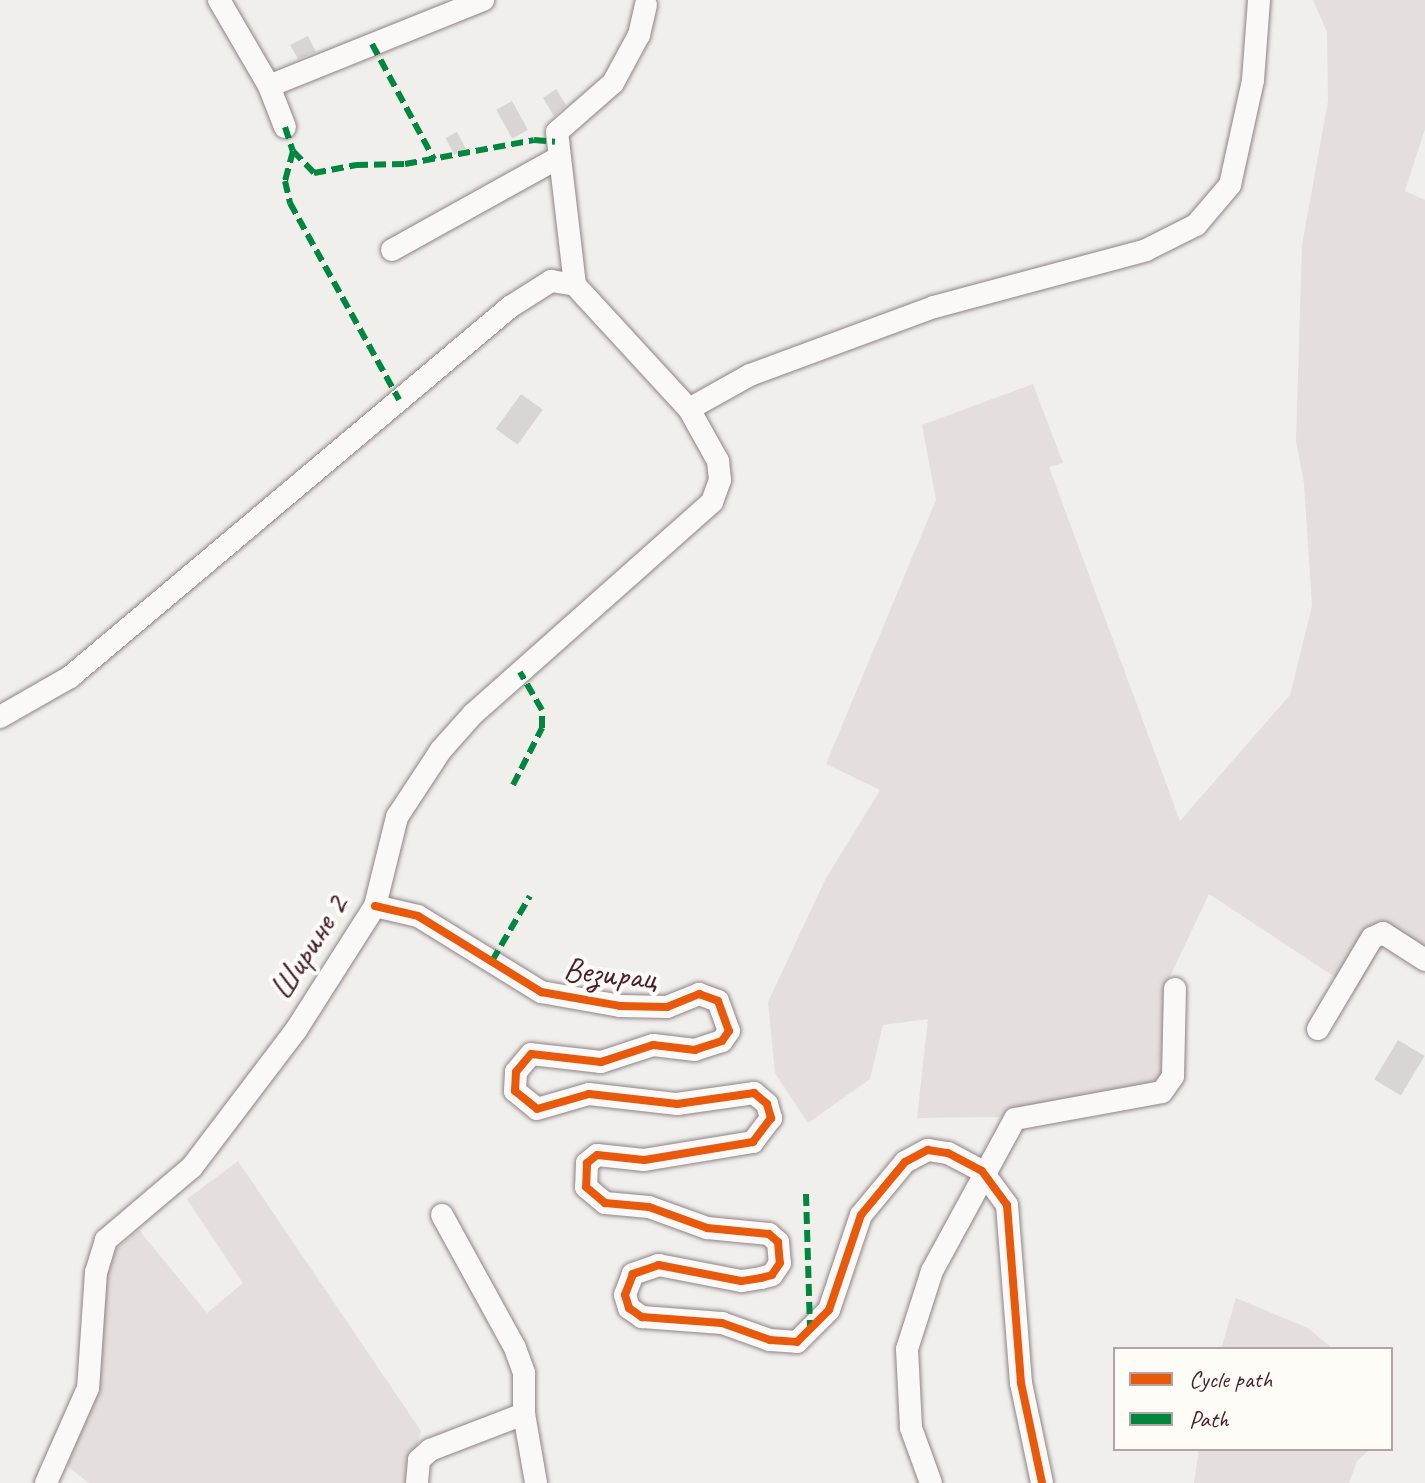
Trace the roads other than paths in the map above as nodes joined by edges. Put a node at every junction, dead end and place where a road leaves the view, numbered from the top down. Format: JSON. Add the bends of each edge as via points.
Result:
{"nodes":[{"id":1,"x":219,"y":0,"type":"edge"},
{"id":2,"x":483,"y":0,"type":"edge"},
{"id":3,"x":1259,"y":0,"type":"edge"},
{"id":4,"x":646,"y":5,"type":"dead end"},
{"id":5,"x":269,"y":86,"type":"junction"},
{"id":6,"x":285,"y":127,"type":"dead end"},
{"id":7,"x":558,"y":158,"type":"junction"},
{"id":8,"x":392,"y":250,"type":"dead end"},
{"id":9,"x":575,"y":285,"type":"junction"},
{"id":10,"x":689,"y":409,"type":"junction"},
{"id":11,"x":0,"y":717,"type":"edge"},
{"id":12,"x":375,"y":906,"type":"junction"},
{"id":13,"x":1425,"y":960,"type":"edge"},
{"id":14,"x":1175,"y":989,"type":"dead end"},
{"id":15,"x":1318,"y":1029,"type":"dead end"},
{"id":16,"x":982,"y":1171,"type":"junction"},
{"id":17,"x":442,"y":1215,"type":"dead end"},
{"id":18,"x":524,"y":1414,"type":"junction"},
{"id":19,"x":46,"y":1483,"type":"edge"},
{"id":20,"x":417,"y":1483,"type":"edge"},
{"id":21,"x":536,"y":1483,"type":"edge"},
{"id":22,"x":931,"y":1483,"type":"edge"},
{"id":23,"x":1042,"y":1483,"type":"edge"}],
"edges":[{"from":1,"to":5,"type":"street"},
{"from":2,"to":5,"type":"street"},
{"from":3,"to":10,"type":"street","via":[[1253,80],[1230,185],[1196,225],[1146,250],[934,307],[750,375]]},
{"from":4,"to":7,"type":"street","via":[[639,35],[613,83],[557,132]]},
{"from":5,"to":6,"type":"street"},
{"from":7,"to":8,"type":"street"},
{"from":7,"to":9,"type":"street"},
{"from":9,"to":10,"type":"street","name":"Ширине 2"},
{"from":9,"to":11,"type":"street","via":[[551,281],[510,307],[70,677]]},
{"from":10,"to":12,"type":"street","name":"Ширине 2","via":[[718,461],[720,480],[712,502],[473,714],[441,750],[397,817]]},
{"from":12,"to":16,"type":"street","name":"Везирац","via":[[418,916],[541,992],[620,1006],[667,1007],[699,994],[718,1001],[729,1031],[722,1041],[695,1050],[653,1045],[601,1062],[531,1054],[516,1072],[515,1091],[537,1109],[589,1094],[677,1104],[754,1093],[767,1104],[771,1118],[753,1142],[644,1160],[597,1155],[587,1163],[586,1187],[605,1203],[649,1207],[707,1228],[769,1234],[778,1242],[780,1263],[772,1275],[761,1278],[741,1281],[659,1265],[633,1274],[625,1295],[629,1308],[642,1317],[722,1323],[770,1340],[797,1342],[829,1310],[861,1215],[905,1162],[928,1150],[938,1151],[967,1158]]},
{"from":12,"to":19,"type":"street","name":"Ширине 2","via":[[296,1030],[192,1167],[106,1240],[96,1272],[88,1388]]},
{"from":13,"to":15,"type":"street","via":[[1383,933],[1372,938]]},
{"from":14,"to":16,"type":"street","via":[[1173,1076],[1162,1092],[1015,1119]]},
{"from":16,"to":22,"type":"street","via":[[971,1204],[932,1271],[907,1349],[911,1428]]},
{"from":16,"to":23,"type":"street","name":"Везирац","via":[[1007,1205],[1021,1383]]},
{"from":17,"to":18,"type":"street","via":[[515,1348],[524,1373]]},
{"from":18,"to":20,"type":"street","via":[[437,1445],[419,1460]]},
{"from":18,"to":21,"type":"street"}]}
